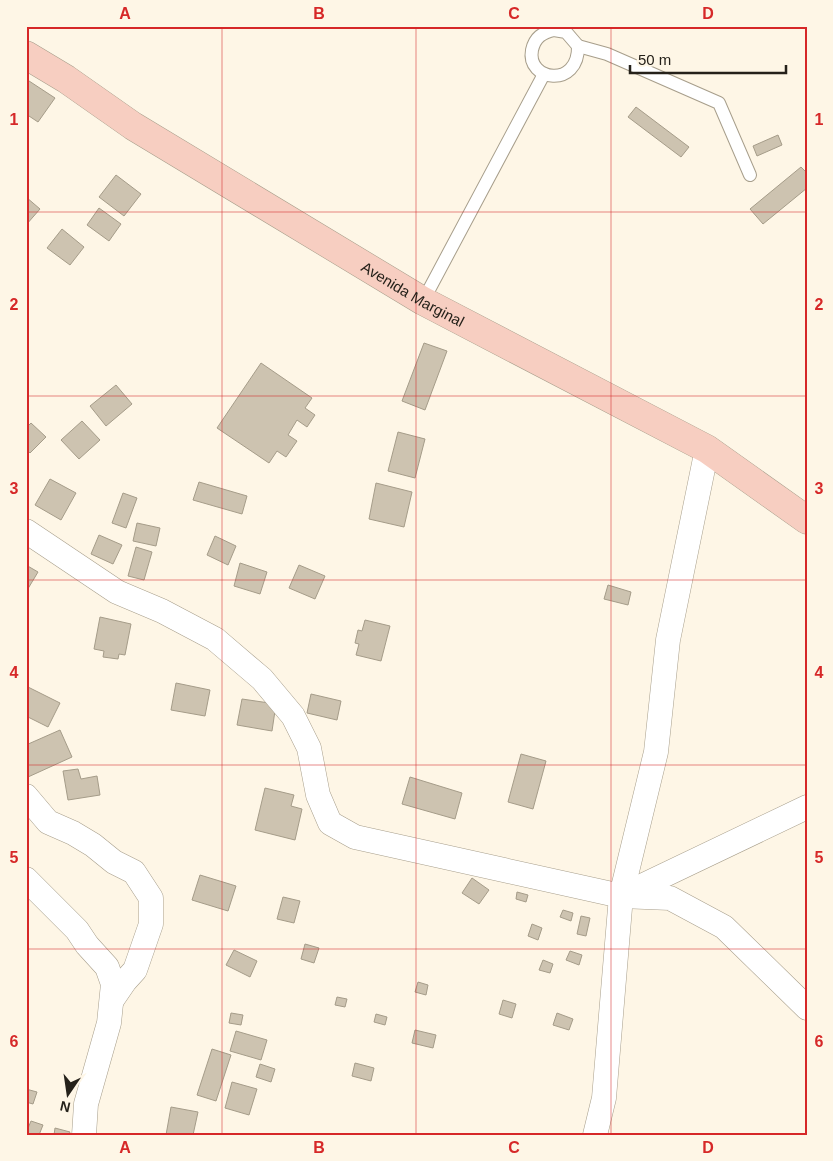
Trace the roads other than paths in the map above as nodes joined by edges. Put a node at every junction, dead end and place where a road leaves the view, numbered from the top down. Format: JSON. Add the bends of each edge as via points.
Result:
{"nodes":[{"id":1,"x":578,"y":46,"type":"junction"},
{"id":2,"x":26,"y":55,"type":"edge"},
{"id":3,"x":544,"y":74,"type":"junction"},
{"id":4,"x":750,"y":175,"type":"dead end"},
{"id":5,"x":423,"y":301,"type":"junction"},
{"id":6,"x":707,"y":449,"type":"junction"},
{"id":7,"x":807,"y":520,"type":"edge"},
{"id":8,"x":26,"y":532,"type":"edge"},
{"id":9,"x":26,"y":796,"type":"edge"},
{"id":10,"x":807,"y":808,"type":"edge"},
{"id":11,"x":26,"y":879,"type":"edge"},
{"id":12,"x":621,"y":896,"type":"junction"},
{"id":13,"x":112,"y":1000,"type":"junction"},
{"id":14,"x":807,"y":1008,"type":"edge"},
{"id":15,"x":84,"y":1135,"type":"edge"},
{"id":16,"x":595,"y":1135,"type":"edge"}],
"edges":[{"from":1,"to":3,"type":"lane","via":[[576,64],[568,73],[556,77]]},
{"from":1,"to":3,"type":"lane","via":[[566,32],[542,33],[534,42],[531,54],[535,66]]},
{"from":1,"to":4,"type":"lane","via":[[607,54],[719,103]]},
{"from":2,"to":5,"type":"street","name":"Avenida Marginal","via":[[133,126]]},
{"from":3,"to":5,"type":"lane"},
{"from":5,"to":6,"type":"street","name":"Avenida Marginal"},
{"from":6,"to":7,"type":"street","name":"Avenida Marginal"},
{"from":6,"to":12,"type":"street","via":[[668,640],[656,752]]},
{"from":8,"to":12,"type":"street","via":[[118,592],[215,639],[262,679],[293,716],[309,748],[318,795],[330,823],[356,836]]},
{"from":9,"to":13,"type":"street","via":[[48,822],[73,833],[134,872],[151,898],[151,924],[135,970]]},
{"from":10,"to":12,"type":"street"},
{"from":11,"to":13,"type":"street","via":[[77,930],[107,967],[113,984]]},
{"from":12,"to":14,"type":"street","via":[[670,898],[724,926]]},
{"from":12,"to":16,"type":"street","via":[[604,1098]]},
{"from":13,"to":15,"type":"street","via":[[109,1023],[86,1104]]}]}
